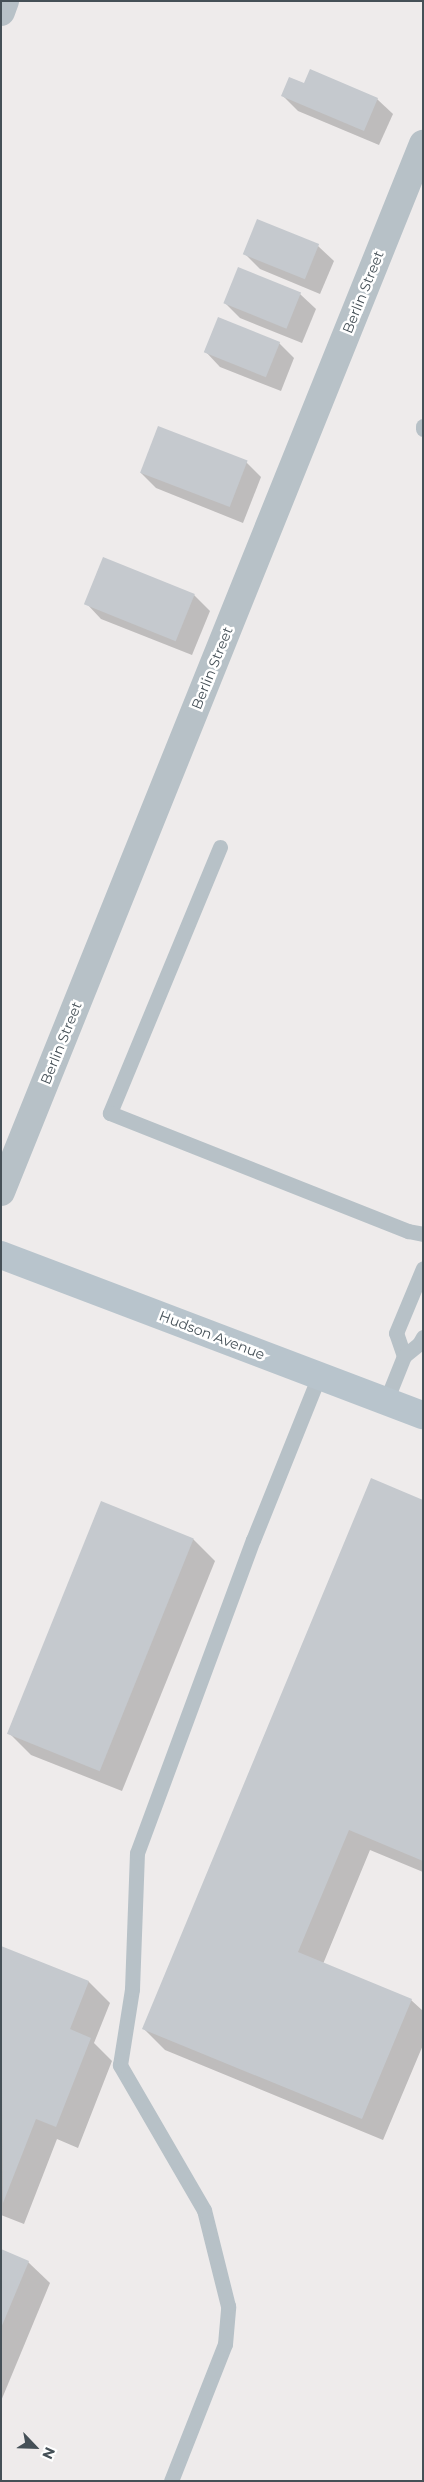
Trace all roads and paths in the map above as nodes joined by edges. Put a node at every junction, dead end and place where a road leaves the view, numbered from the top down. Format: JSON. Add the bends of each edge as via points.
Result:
{"nodes":[{"id":1,"x":6,"y":1,"type":"edge"},
{"id":2,"x":1,"y":12,"type":"edge"},
{"id":3,"x":423,"y":144,"type":"edge"},
{"id":4,"x":220,"y":846,"type":"dead end"},
{"id":5,"x":1,"y":1192,"type":"edge"},
{"id":6,"x":423,"y":1234,"type":"edge"},
{"id":7,"x":1,"y":1255,"type":"edge"},
{"id":8,"x":423,"y":1268,"type":"edge"},
{"id":9,"x":423,"y":1336,"type":"edge"},
{"id":10,"x":404,"y":1356,"type":"junction"},
{"id":11,"x":319,"y":1376,"type":"junction"},
{"id":12,"x":386,"y":1401,"type":"junction"},
{"id":13,"x":423,"y":1415,"type":"edge"},
{"id":14,"x":171,"y":2481,"type":"edge"}],
"edges":[{"from":1,"to":2,"type":"street"},
{"from":3,"to":5,"type":"street","name":"Berlin Street"},
{"from":4,"to":6,"type":"lane","via":[[110,1113],[408,1232]]},
{"from":7,"to":11,"type":"main road","name":"Hudson Avenue"},
{"from":8,"to":10,"type":"lane","via":[[396,1334]]},
{"from":9,"to":10,"type":"lane","via":[[419,1344]]},
{"from":10,"to":12,"type":"lane"},
{"from":11,"to":12,"type":"main road","name":"Hudson Avenue"},
{"from":11,"to":14,"type":"lane","via":[[253,1540],[138,1853],[132,1989],[120,2065],[204,2210],[228,2306],[226,2344]]},
{"from":12,"to":13,"type":"main road","name":"Hudson Avenue"}]}
